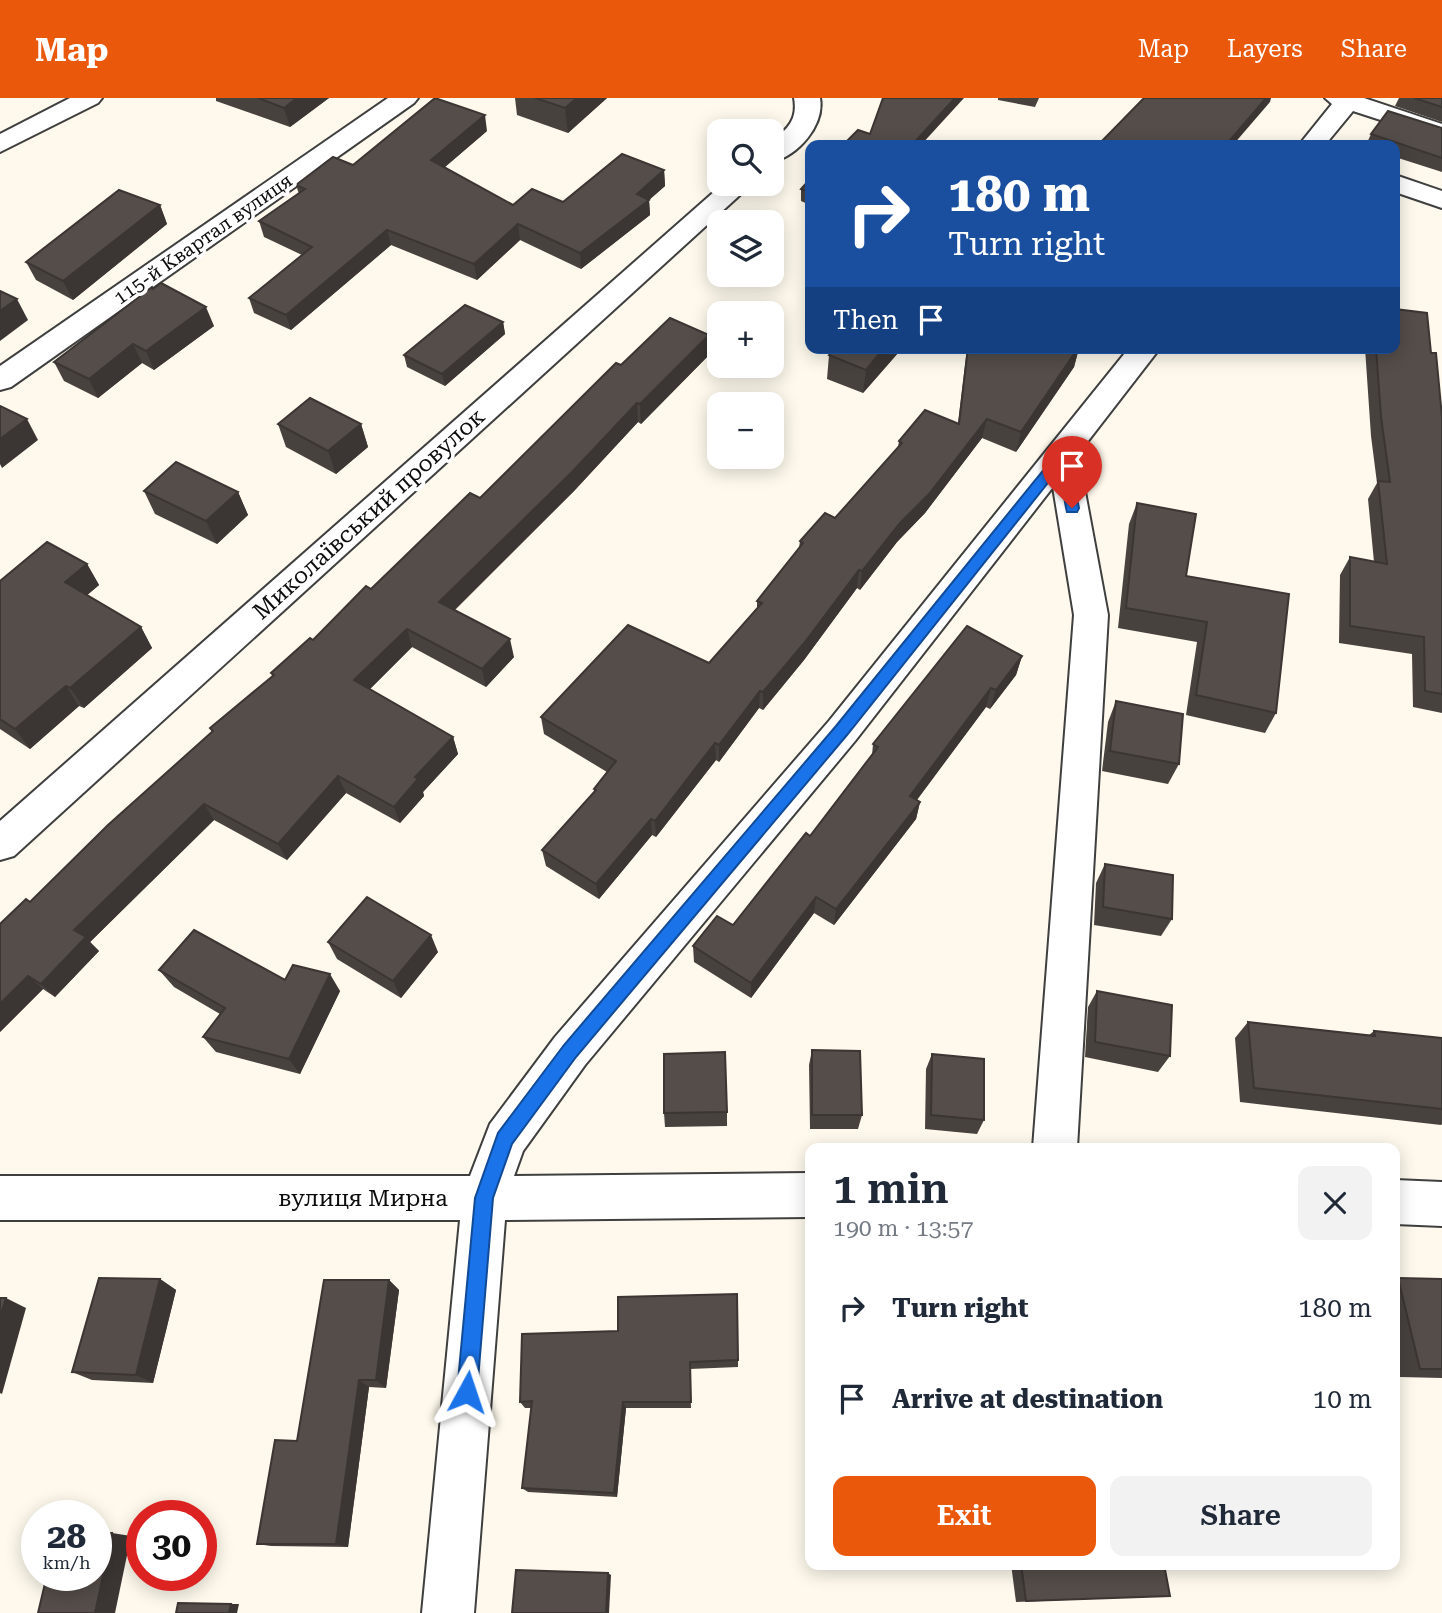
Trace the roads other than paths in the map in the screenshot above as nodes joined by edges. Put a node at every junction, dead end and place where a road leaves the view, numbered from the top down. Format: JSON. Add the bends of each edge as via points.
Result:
{"nodes":[{"id":1,"x":89,"y":98,"type":"edge"},
{"id":2,"x":405,"y":98,"type":"edge"},
{"id":3,"x":807,"y":98,"type":"edge"},
{"id":4,"x":1346,"y":99,"type":"edge"},
{"id":5,"x":1442,"y":132,"type":"edge"},
{"id":6,"x":1316,"y":140,"type":"edge"},
{"id":7,"x":784,"y":143,"type":"edge"},
{"id":8,"x":0,"y":144,"type":"edge"},
{"id":9,"x":1400,"y":185,"type":"edge"},
{"id":10,"x":726,"y":196,"type":"edge"},
{"id":11,"x":1442,"y":200,"type":"edge"},
{"id":12,"x":1140,"y":354,"type":"edge"},
{"id":13,"x":0,"y":380,"type":"edge"},
{"id":14,"x":1063,"y":455,"type":"junction"},
{"id":15,"x":0,"y":844,"type":"edge"},
{"id":16,"x":1055,"y":1143,"type":"edge"},
{"id":17,"x":805,"y":1195,"type":"edge"},
{"id":18,"x":0,"y":1198,"type":"edge"},
{"id":19,"x":484,"y":1198,"type":"junction"},
{"id":20,"x":1400,"y":1202,"type":"edge"},
{"id":21,"x":1442,"y":1204,"type":"edge"},
{"id":22,"x":448,"y":1613,"type":"edge"}],
"edges":[{"from":1,"to":8,"type":"street"},
{"from":2,"to":13,"type":"street","name":"115-й Квартал вулиця"},
{"from":3,"to":7,"type":"street","via":[[807,121]]},
{"from":4,"to":5,"type":"street"},
{"from":4,"to":6,"type":"street"},
{"from":9,"to":11,"type":"street"},
{"from":10,"to":15,"type":"street","name":"Миколаївський провулок"},
{"from":12,"to":14,"type":"street"},
{"from":14,"to":16,"type":"street","via":[[1091,615]]},
{"from":14,"to":19,"type":"street","via":[[842,731],[570,1051],[505,1139]]},
{"from":17,"to":19,"type":"street","name":"вулиця Мирна"},
{"from":18,"to":19,"type":"street","name":"вулиця Мирна"},
{"from":19,"to":22,"type":"street"},
{"from":20,"to":21,"type":"street"}]}
